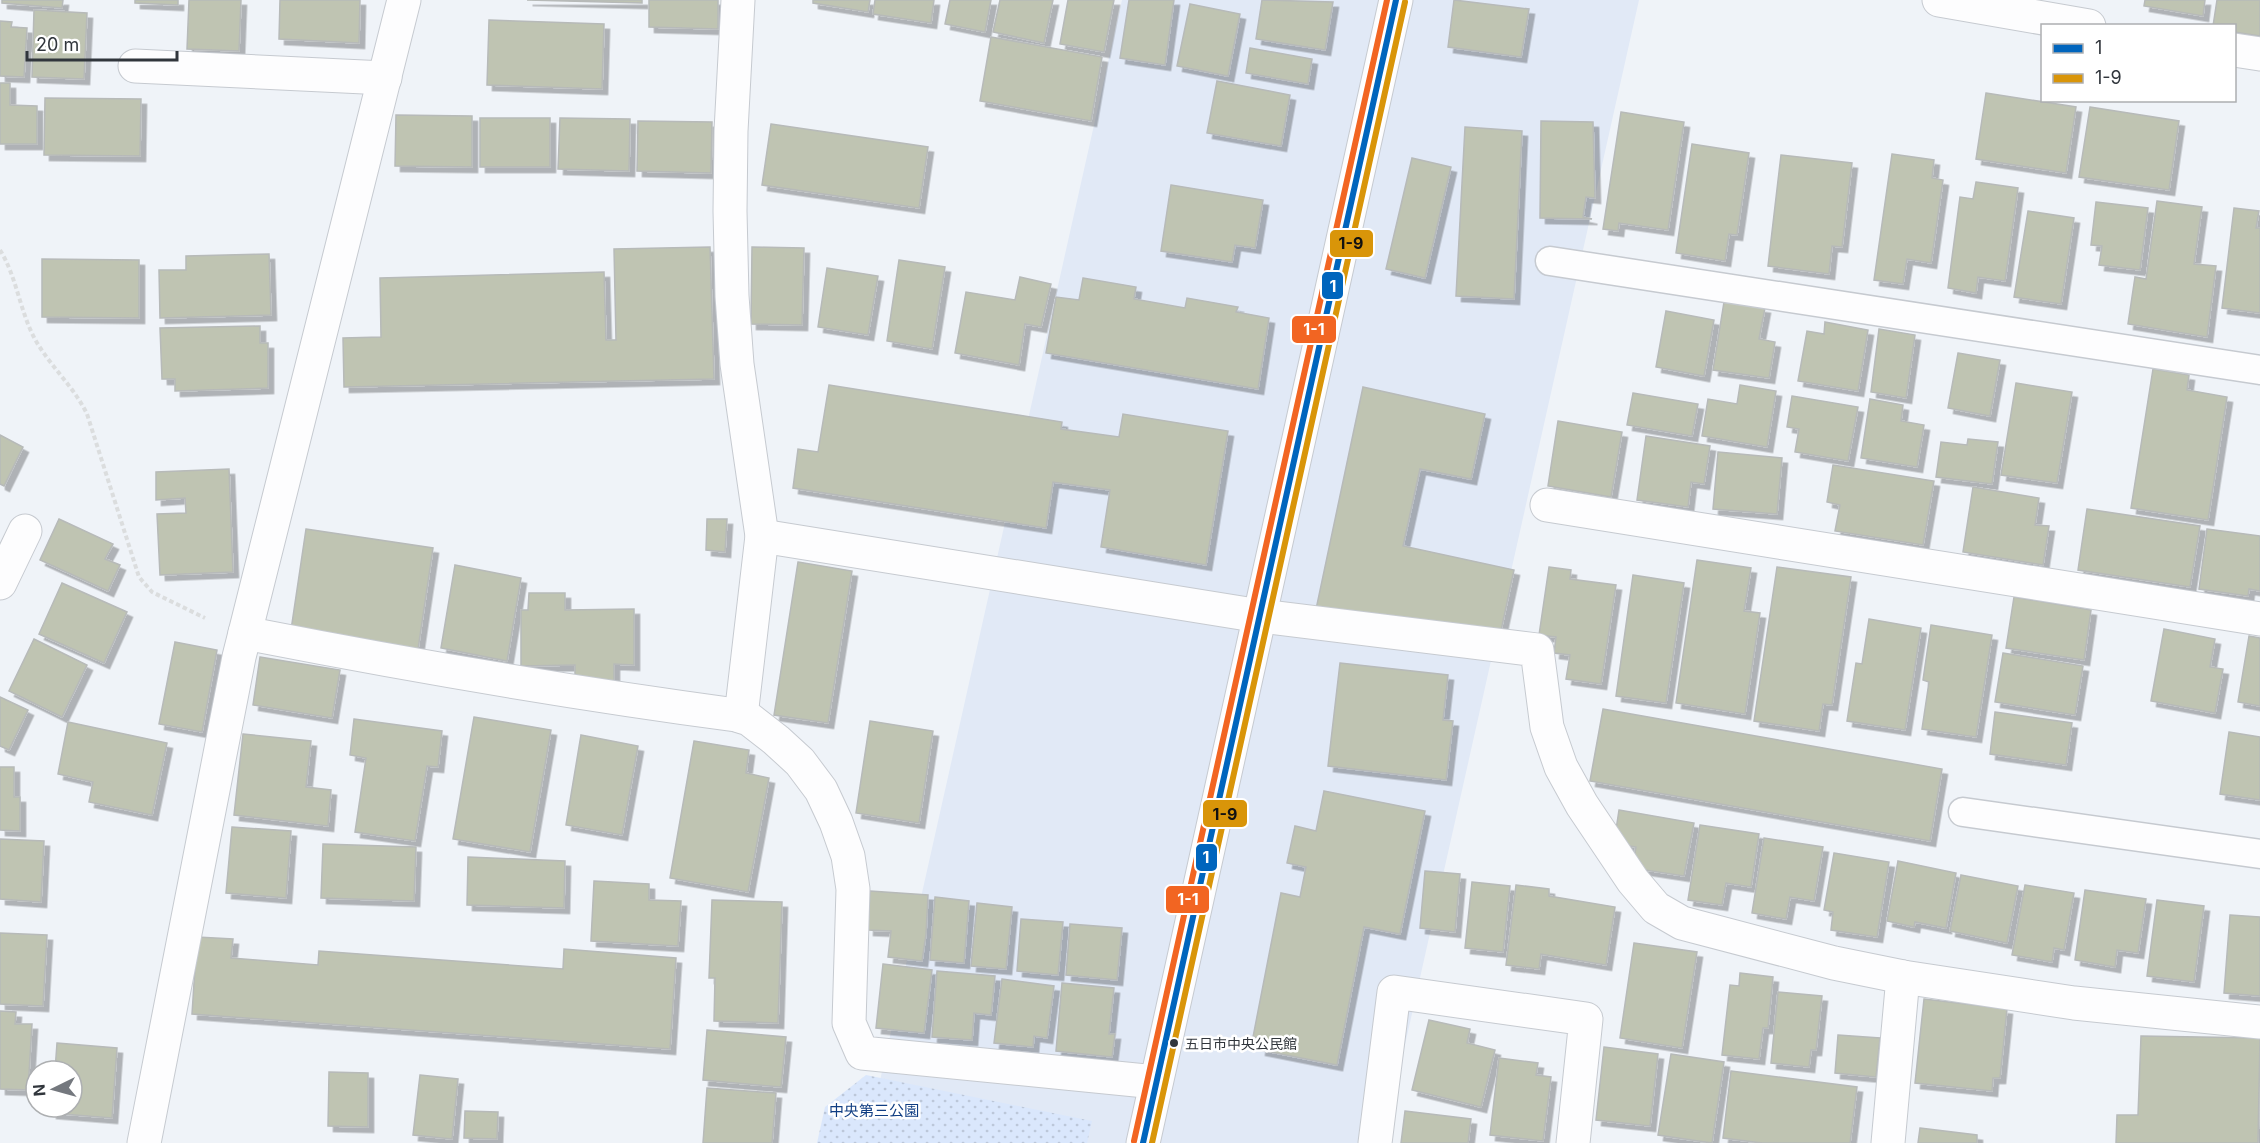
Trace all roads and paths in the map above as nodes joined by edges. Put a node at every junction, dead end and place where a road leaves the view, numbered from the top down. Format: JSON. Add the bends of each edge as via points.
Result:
{"nodes":[{"id":1,"x":404,"y":0,"type":"edge"},
{"id":2,"x":738,"y":0,"type":"edge"},
{"id":3,"x":1396,"y":0,"type":"edge"},
{"id":4,"x":1939,"y":0,"type":"edge"},
{"id":5,"x":2077,"y":24,"type":"edge"},
{"id":6,"x":2236,"y":50,"type":"edge"},
{"id":7,"x":2260,"y":54,"type":"edge"},
{"id":8,"x":135,"y":66,"type":"dead end"},
{"id":9,"x":385,"y":78,"type":"junction"},
{"id":10,"x":0,"y":250,"type":"edge"},
{"id":11,"x":1550,"y":261,"type":"dead end"},
{"id":12,"x":2260,"y":370,"type":"edge"},
{"id":13,"x":1547,"y":505,"type":"dead end"},
{"id":14,"x":25,"y":531,"type":"dead end"},
{"id":15,"x":762,"y":536,"type":"junction"},
{"id":16,"x":0,"y":584,"type":"edge"},
{"id":17,"x":1260,"y":615,"type":"junction"},
{"id":18,"x":2260,"y":620,"type":"edge"},
{"id":19,"x":245,"y":633,"type":"junction"},
{"id":20,"x":741,"y":716,"type":"junction"},
{"id":21,"x":1962,"y":812,"type":"dead end"},
{"id":22,"x":2260,"y":854,"type":"edge"},
{"id":23,"x":1903,"y":977,"type":"junction"},
{"id":24,"x":2260,"y":1022,"type":"edge"},
{"id":25,"x":1156,"y":1082,"type":"junction"},
{"id":26,"x":144,"y":1143,"type":"edge"},
{"id":27,"x":1143,"y":1143,"type":"edge"},
{"id":28,"x":1375,"y":1143,"type":"edge"},
{"id":29,"x":1573,"y":1143,"type":"edge"},
{"id":30,"x":1888,"y":1143,"type":"edge"}],
"edges":[{"from":1,"to":9,"type":"street"},
{"from":2,"to":15,"type":"street","via":[[731,131],[732,296],[736,364]]},
{"from":3,"to":17,"type":"street"},
{"from":4,"to":5,"type":"street"},
{"from":6,"to":7,"type":"street"},
{"from":8,"to":9,"type":"street"},
{"from":9,"to":19,"type":"street"},
{"from":10,"to":19,"type":"path","via":[[36,341],[79,397],[87,414],[139,577],[152,592],[192,613]]},
{"from":11,"to":12,"type":"lane"},
{"from":13,"to":18,"type":"street"},
{"from":14,"to":16,"type":"street"},
{"from":15,"to":17,"type":"street"},
{"from":15,"to":20,"type":"street"},
{"from":17,"to":23,"type":"street","via":[[1537,650],[1547,727],[1561,767],[1633,881],[1656,908],[1682,923]]},
{"from":17,"to":25,"type":"street"},
{"from":19,"to":20,"type":"street","via":[[615,699]]},
{"from":19,"to":26,"type":"street"},
{"from":20,"to":25,"type":"street","via":[[800,762],[820,790],[848,856],[854,889],[849,1023],[862,1053]]},
{"from":21,"to":22,"type":"lane"},
{"from":23,"to":24,"type":"street","via":[[2074,1004]]},
{"from":23,"to":30,"type":"street"},
{"from":25,"to":27,"type":"street"},
{"from":28,"to":29,"type":"street","via":[[1395,992],[1586,1019]]}]}
